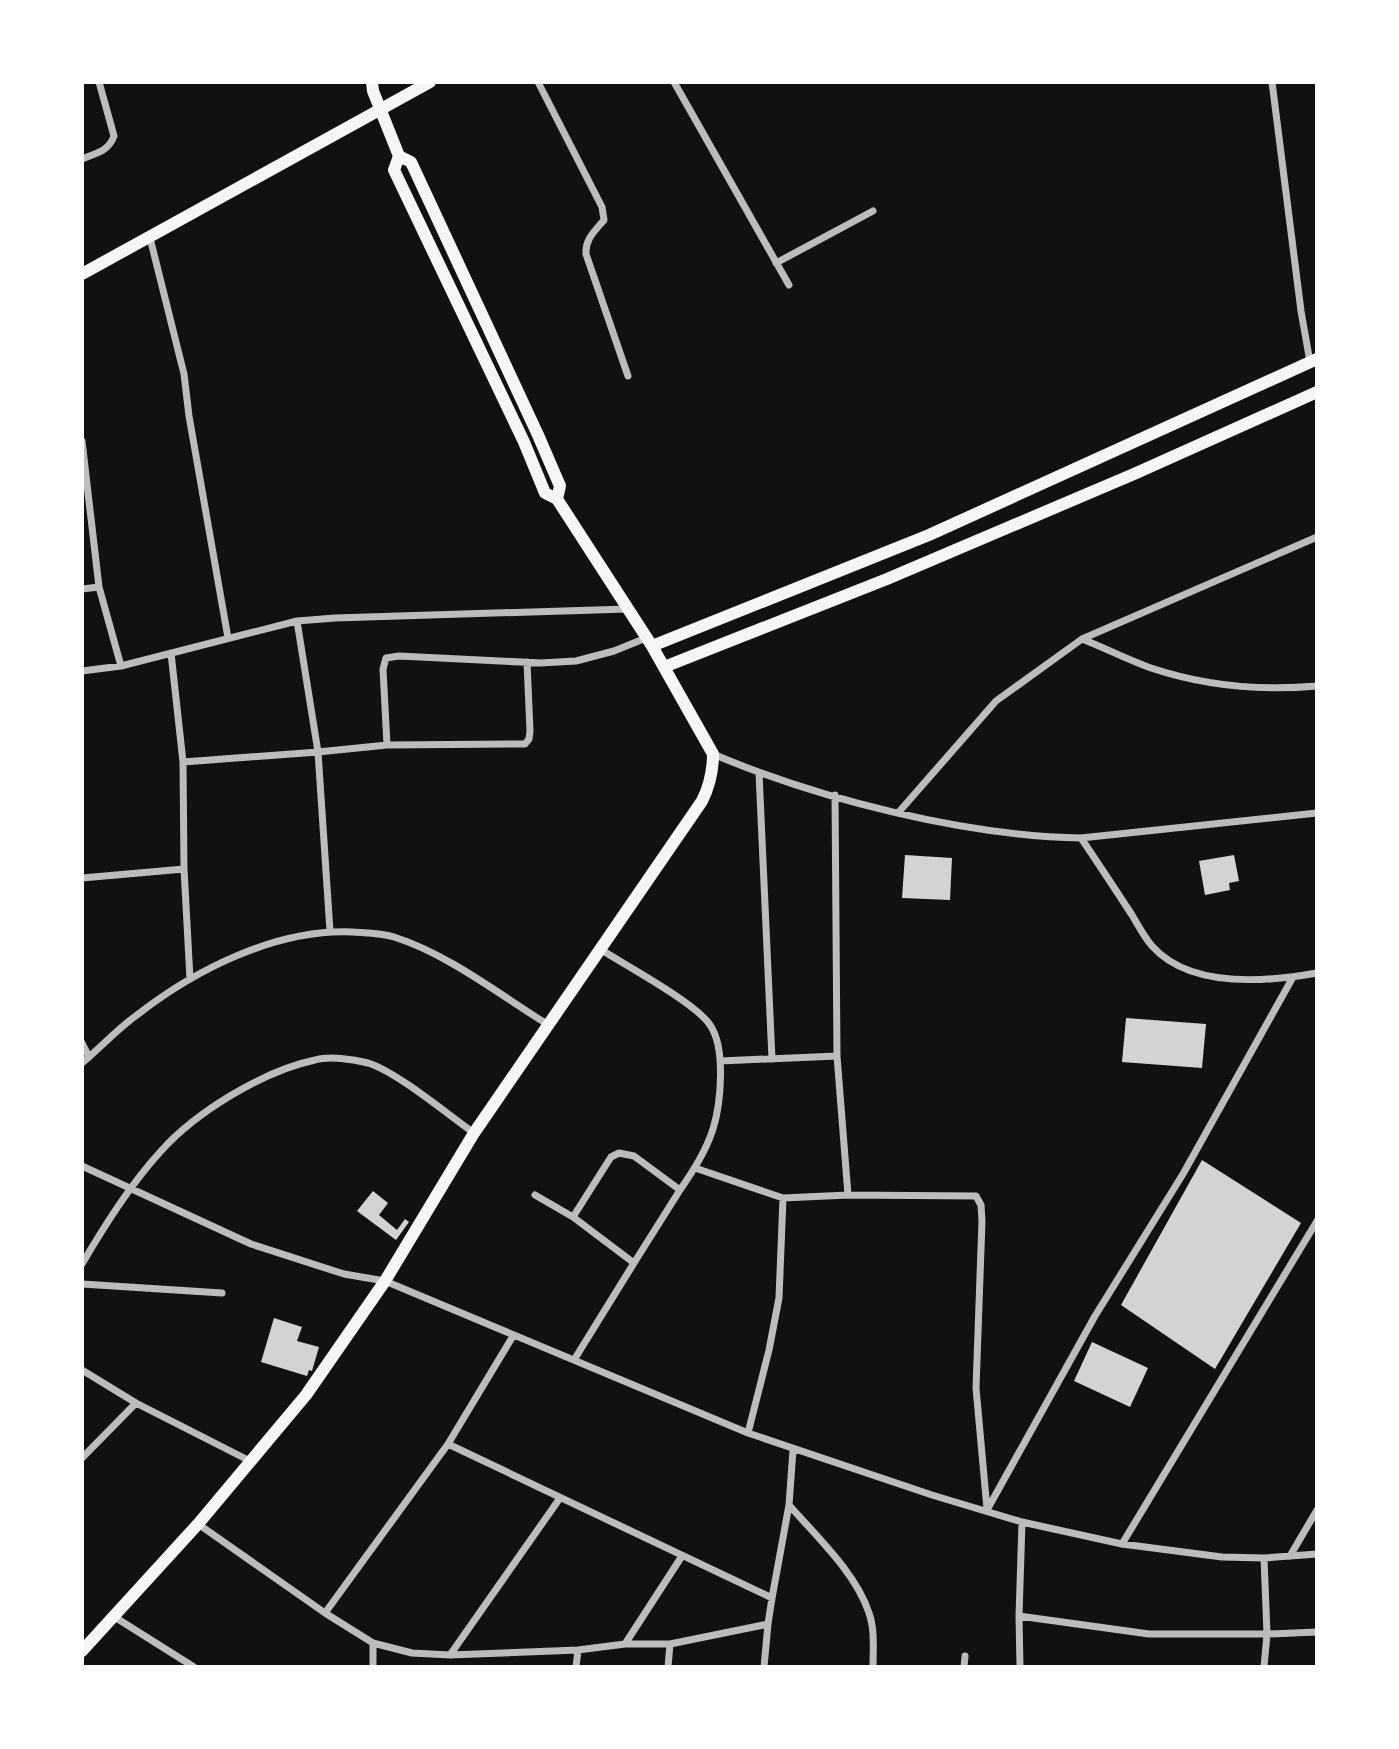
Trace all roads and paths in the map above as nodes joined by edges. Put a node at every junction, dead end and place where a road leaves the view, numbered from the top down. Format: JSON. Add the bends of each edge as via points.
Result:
{"nodes":[{"id":1,"x":99,"y":82,"type":"edge"},
{"id":2,"x":372,"y":82,"type":"edge"},
{"id":3,"x":430,"y":82,"type":"edge"},
{"id":4,"x":538,"y":82,"type":"edge"},
{"id":5,"x":674,"y":82,"type":"edge"},
{"id":6,"x":1272,"y":82,"type":"edge"},
{"id":7,"x":380,"y":108,"type":"junction"},
{"id":8,"x":399,"y":156,"type":"junction"},
{"id":9,"x":82,"y":159,"type":"edge"},
{"id":10,"x":873,"y":211,"type":"dead end"},
{"id":11,"x":150,"y":238,"type":"junction"},
{"id":12,"x":776,"y":263,"type":"junction"},
{"id":13,"x":82,"y":274,"type":"edge"},
{"id":14,"x":789,"y":285,"type":"dead end"},
{"id":15,"x":1313,"y":361,"type":"edge"},
{"id":16,"x":628,"y":376,"type":"dead end"},
{"id":17,"x":1317,"y":392,"type":"edge"},
{"id":18,"x":82,"y":441,"type":"edge"},
{"id":19,"x":557,"y":499,"type":"junction"},
{"id":20,"x":1317,"y":537,"type":"edge"},
{"id":21,"x":99,"y":587,"type":"junction"},
{"id":22,"x":82,"y":589,"type":"edge"},
{"id":23,"x":791,"y":592,"type":"junction"},
{"id":24,"x":627,"y":609,"type":"junction"},
{"id":25,"x":800,"y":613,"type":"junction"},
{"id":26,"x":297,"y":621,"type":"junction"},
{"id":27,"x":228,"y":638,"type":"junction"},
{"id":28,"x":1082,"y":639,"type":"junction"},
{"id":29,"x":649,"y":642,"type":"junction"},
{"id":30,"x":171,"y":653,"type":"junction"},
{"id":31,"x":527,"y":662,"type":"junction"},
{"id":32,"x":121,"y":666,"type":"junction"},
{"id":33,"x":664,"y":667,"type":"junction"},
{"id":34,"x":82,"y":671,"type":"edge"},
{"id":35,"x":1317,"y":686,"type":"edge"},
{"id":36,"x":387,"y":745,"type":"junction"},
{"id":37,"x":318,"y":752,"type":"junction"},
{"id":38,"x":713,"y":754,"type":"junction"},
{"id":39,"x":183,"y":762,"type":"junction"},
{"id":40,"x":759,"y":773,"type":"junction"},
{"id":41,"x":835,"y":795,"type":"junction"},
{"id":42,"x":898,"y":813,"type":"junction"},
{"id":43,"x":1317,"y":813,"type":"edge"},
{"id":44,"x":1081,"y":838,"type":"junction"},
{"id":45,"x":184,"y":869,"type":"junction"},
{"id":46,"x":82,"y":878,"type":"edge"},
{"id":47,"x":330,"y":931,"type":"junction"},
{"id":48,"x":600,"y":949,"type":"junction"},
{"id":49,"x":1317,"y":973,"type":"edge"},
{"id":50,"x":1293,"y":977,"type":"junction"},
{"id":51,"x":190,"y":979,"type":"junction"},
{"id":52,"x":547,"y":1024,"type":"junction"},
{"id":53,"x":82,"y":1043,"type":"edge"},
{"id":54,"x":89,"y":1056,"type":"junction"},
{"id":55,"x":837,"y":1056,"type":"junction"},
{"id":56,"x":772,"y":1059,"type":"junction"},
{"id":57,"x":720,"y":1061,"type":"junction"},
{"id":58,"x":82,"y":1063,"type":"edge"},
{"id":59,"x":474,"y":1133,"type":"junction"},
{"id":60,"x":82,"y":1166,"type":"edge"},
{"id":61,"x":695,"y":1168,"type":"junction"},
{"id":62,"x":131,"y":1189,"type":"junction"},
{"id":63,"x":680,"y":1190,"type":"junction"},
{"id":64,"x":535,"y":1195,"type":"dead end"},
{"id":65,"x":848,"y":1195,"type":"junction"},
{"id":66,"x":783,"y":1198,"type":"junction"},
{"id":67,"x":573,"y":1217,"type":"junction"},
{"id":68,"x":1317,"y":1221,"type":"edge"},
{"id":69,"x":634,"y":1263,"type":"junction"},
{"id":70,"x":82,"y":1264,"type":"edge"},
{"id":71,"x":385,"y":1281,"type":"junction"},
{"id":72,"x":82,"y":1284,"type":"edge"},
{"id":73,"x":222,"y":1293,"type":"dead end"},
{"id":74,"x":513,"y":1336,"type":"junction"},
{"id":75,"x":574,"y":1360,"type":"junction"},
{"id":76,"x":82,"y":1370,"type":"edge"},
{"id":77,"x":136,"y":1403,"type":"junction"},
{"id":78,"x":748,"y":1433,"type":"junction"},
{"id":79,"x":448,"y":1444,"type":"junction"},
{"id":80,"x":793,"y":1450,"type":"junction"},
{"id":81,"x":82,"y":1458,"type":"edge"},
{"id":82,"x":250,"y":1461,"type":"junction"},
{"id":83,"x":560,"y":1498,"type":"junction"},
{"id":84,"x":789,"y":1505,"type":"junction"},
{"id":85,"x":987,"y":1510,"type":"junction"},
{"id":86,"x":1317,"y":1510,"type":"edge"},
{"id":87,"x":1022,"y":1522,"type":"junction"},
{"id":88,"x":198,"y":1524,"type":"junction"},
{"id":89,"x":1122,"y":1544,"type":"junction"},
{"id":90,"x":1317,"y":1554,"type":"edge"},
{"id":91,"x":682,"y":1556,"type":"junction"},
{"id":92,"x":1290,"y":1556,"type":"junction"},
{"id":93,"x":1264,"y":1558,"type":"junction"},
{"id":94,"x":772,"y":1598,"type":"junction"},
{"id":95,"x":325,"y":1613,"type":"junction"},
{"id":96,"x":113,"y":1616,"type":"junction"},
{"id":97,"x":1019,"y":1616,"type":"junction"},
{"id":98,"x":768,"y":1624,"type":"junction"},
{"id":99,"x":1317,"y":1632,"type":"edge"},
{"id":100,"x":1267,"y":1634,"type":"junction"},
{"id":101,"x":373,"y":1643,"type":"junction"},
{"id":102,"x":625,"y":1644,"type":"junction"},
{"id":103,"x":670,"y":1644,"type":"junction"},
{"id":104,"x":578,"y":1650,"type":"junction"},
{"id":105,"x":82,"y":1651,"type":"edge"},
{"id":106,"x":450,"y":1655,"type":"junction"},
{"id":107,"x":965,"y":1656,"type":"dead end"},
{"id":108,"x":194,"y":1667,"type":"edge"},
{"id":109,"x":373,"y":1667,"type":"edge"},
{"id":110,"x":576,"y":1667,"type":"edge"},
{"id":111,"x":668,"y":1667,"type":"edge"},
{"id":112,"x":764,"y":1667,"type":"edge"},
{"id":113,"x":873,"y":1667,"type":"edge"},
{"id":114,"x":964,"y":1667,"type":"edge"},
{"id":115,"x":1020,"y":1667,"type":"edge"},
{"id":116,"x":1264,"y":1667,"type":"edge"}],
"edges":[{"from":1,"to":9,"type":"street","via":[[114,136],[103,151]]},
{"from":2,"to":7,"type":"main road"},
{"from":3,"to":7,"type":"main road"},
{"from":4,"to":16,"type":"street","via":[[602,207],[604,220],[585,245],[586,254]]},
{"from":5,"to":12,"type":"street"},
{"from":6,"to":15,"type":"street","via":[[1301,311]]},
{"from":7,"to":8,"type":"main road"},
{"from":7,"to":11,"type":"main road"},
{"from":8,"to":19,"type":"main road","via":[[411,162],[538,435],[560,486]]},
{"from":8,"to":19,"type":"main road","via":[[394,170],[545,492]]},
{"from":10,"to":12,"type":"street"},
{"from":11,"to":13,"type":"main road"},
{"from":11,"to":27,"type":"street","via":[[184,374]]},
{"from":12,"to":14,"type":"street"},
{"from":15,"to":23,"type":"main road","via":[[929,535]]},
{"from":17,"to":25,"type":"main road"},
{"from":18,"to":21,"type":"street"},
{"from":19,"to":24,"type":"main road"},
{"from":20,"to":28,"type":"street"},
{"from":21,"to":22,"type":"street"},
{"from":21,"to":32,"type":"street"},
{"from":23,"to":25,"type":"main road"},
{"from":23,"to":29,"type":"main road"},
{"from":24,"to":26,"type":"street"},
{"from":24,"to":29,"type":"main road"},
{"from":25,"to":33,"type":"main road"},
{"from":26,"to":27,"type":"street"},
{"from":26,"to":37,"type":"street"},
{"from":27,"to":30,"type":"street"},
{"from":28,"to":35,"type":"street","via":[[1151,667],[1214,683],[1254,688]]},
{"from":28,"to":42,"type":"street","via":[[996,701]]},
{"from":29,"to":31,"type":"street","via":[[576,661]]},
{"from":29,"to":33,"type":"main road"},
{"from":30,"to":32,"type":"street"},
{"from":30,"to":39,"type":"street"},
{"from":31,"to":36,"type":"street","via":[[530,731],[525,744]]},
{"from":31,"to":36,"type":"street","via":[[386,658]]},
{"from":32,"to":34,"type":"street"},
{"from":33,"to":38,"type":"main road"},
{"from":36,"to":37,"type":"street"},
{"from":37,"to":39,"type":"street"},
{"from":37,"to":47,"type":"street"},
{"from":38,"to":40,"type":"street"},
{"from":38,"to":48,"type":"main road","via":[[713,771],[702,801]]},
{"from":39,"to":45,"type":"street"},
{"from":40,"to":41,"type":"street"},
{"from":40,"to":56,"type":"street"},
{"from":41,"to":42,"type":"street"},
{"from":41,"to":55,"type":"street"},
{"from":42,"to":44,"type":"street","via":[[1005,833]]},
{"from":43,"to":44,"type":"street"},
{"from":44,"to":50,"type":"street","via":[[1152,947],[1173,964],[1203,975]]},
{"from":45,"to":46,"type":"street"},
{"from":45,"to":51,"type":"street"},
{"from":47,"to":51,"type":"street","via":[[242,954]]},
{"from":47,"to":52,"type":"street","via":[[391,936],[416,945]]},
{"from":48,"to":52,"type":"main road"},
{"from":48,"to":57,"type":"street","via":[[709,1023]]},
{"from":49,"to":50,"type":"street"},
{"from":50,"to":85,"type":"street"},
{"from":51,"to":54,"type":"street","via":[[137,1014]]},
{"from":52,"to":59,"type":"main road"},
{"from":53,"to":54,"type":"street"},
{"from":54,"to":58,"type":"street"},
{"from":55,"to":56,"type":"street"},
{"from":55,"to":65,"type":"street"},
{"from":56,"to":57,"type":"street"},
{"from":57,"to":61,"type":"street","via":[[713,1130]]},
{"from":59,"to":62,"type":"street","via":[[367,1063],[317,1059],[245,1087],[191,1124],[162,1150]]},
{"from":59,"to":71,"type":"main road"},
{"from":60,"to":62,"type":"street"},
{"from":61,"to":63,"type":"street"},
{"from":61,"to":66,"type":"street"},
{"from":62,"to":70,"type":"street"},
{"from":62,"to":71,"type":"street","via":[[251,1244]]},
{"from":63,"to":67,"type":"street","via":[[634,1156],[619,1153],[611,1157]]},
{"from":63,"to":69,"type":"street"},
{"from":64,"to":67,"type":"street"},
{"from":65,"to":66,"type":"street"},
{"from":65,"to":85,"type":"street","via":[[976,1196],[981,1205],[976,1388]]},
{"from":66,"to":78,"type":"street","via":[[777,1310]]},
{"from":67,"to":69,"type":"street"},
{"from":68,"to":89,"type":"street"},
{"from":69,"to":75,"type":"street"},
{"from":71,"to":74,"type":"street"},
{"from":71,"to":82,"type":"main road","via":[[306,1395]]},
{"from":72,"to":73,"type":"street"},
{"from":74,"to":75,"type":"street"},
{"from":74,"to":79,"type":"street"},
{"from":75,"to":78,"type":"street"},
{"from":76,"to":77,"type":"street"},
{"from":77,"to":81,"type":"street"},
{"from":77,"to":82,"type":"street"},
{"from":78,"to":80,"type":"street"},
{"from":79,"to":83,"type":"street"},
{"from":79,"to":95,"type":"street"},
{"from":80,"to":84,"type":"street"},
{"from":80,"to":85,"type":"street"},
{"from":82,"to":88,"type":"main road"},
{"from":83,"to":91,"type":"street"},
{"from":83,"to":106,"type":"street"},
{"from":84,"to":94,"type":"street"},
{"from":84,"to":113,"type":"street","via":[[862,1596],[873,1631]]},
{"from":85,"to":87,"type":"street"},
{"from":86,"to":92,"type":"street"},
{"from":87,"to":89,"type":"street"},
{"from":87,"to":97,"type":"street"},
{"from":88,"to":95,"type":"street"},
{"from":88,"to":96,"type":"main road"},
{"from":89,"to":93,"type":"street"},
{"from":90,"to":92,"type":"street"},
{"from":91,"to":94,"type":"street"},
{"from":91,"to":102,"type":"street"},
{"from":92,"to":93,"type":"street"},
{"from":93,"to":100,"type":"street"},
{"from":94,"to":98,"type":"street"},
{"from":95,"to":101,"type":"street"},
{"from":96,"to":105,"type":"main road"},
{"from":96,"to":108,"type":"street"},
{"from":97,"to":100,"type":"street","via":[[1149,1634]]},
{"from":97,"to":115,"type":"street"},
{"from":98,"to":103,"type":"street"},
{"from":98,"to":112,"type":"street"},
{"from":99,"to":100,"type":"street"},
{"from":100,"to":116,"type":"street"},
{"from":101,"to":106,"type":"street","via":[[412,1653]]},
{"from":101,"to":109,"type":"street"},
{"from":102,"to":103,"type":"street"},
{"from":102,"to":104,"type":"street"},
{"from":103,"to":111,"type":"street"},
{"from":104,"to":106,"type":"street"},
{"from":104,"to":110,"type":"street"},
{"from":107,"to":114,"type":"street"}]}
